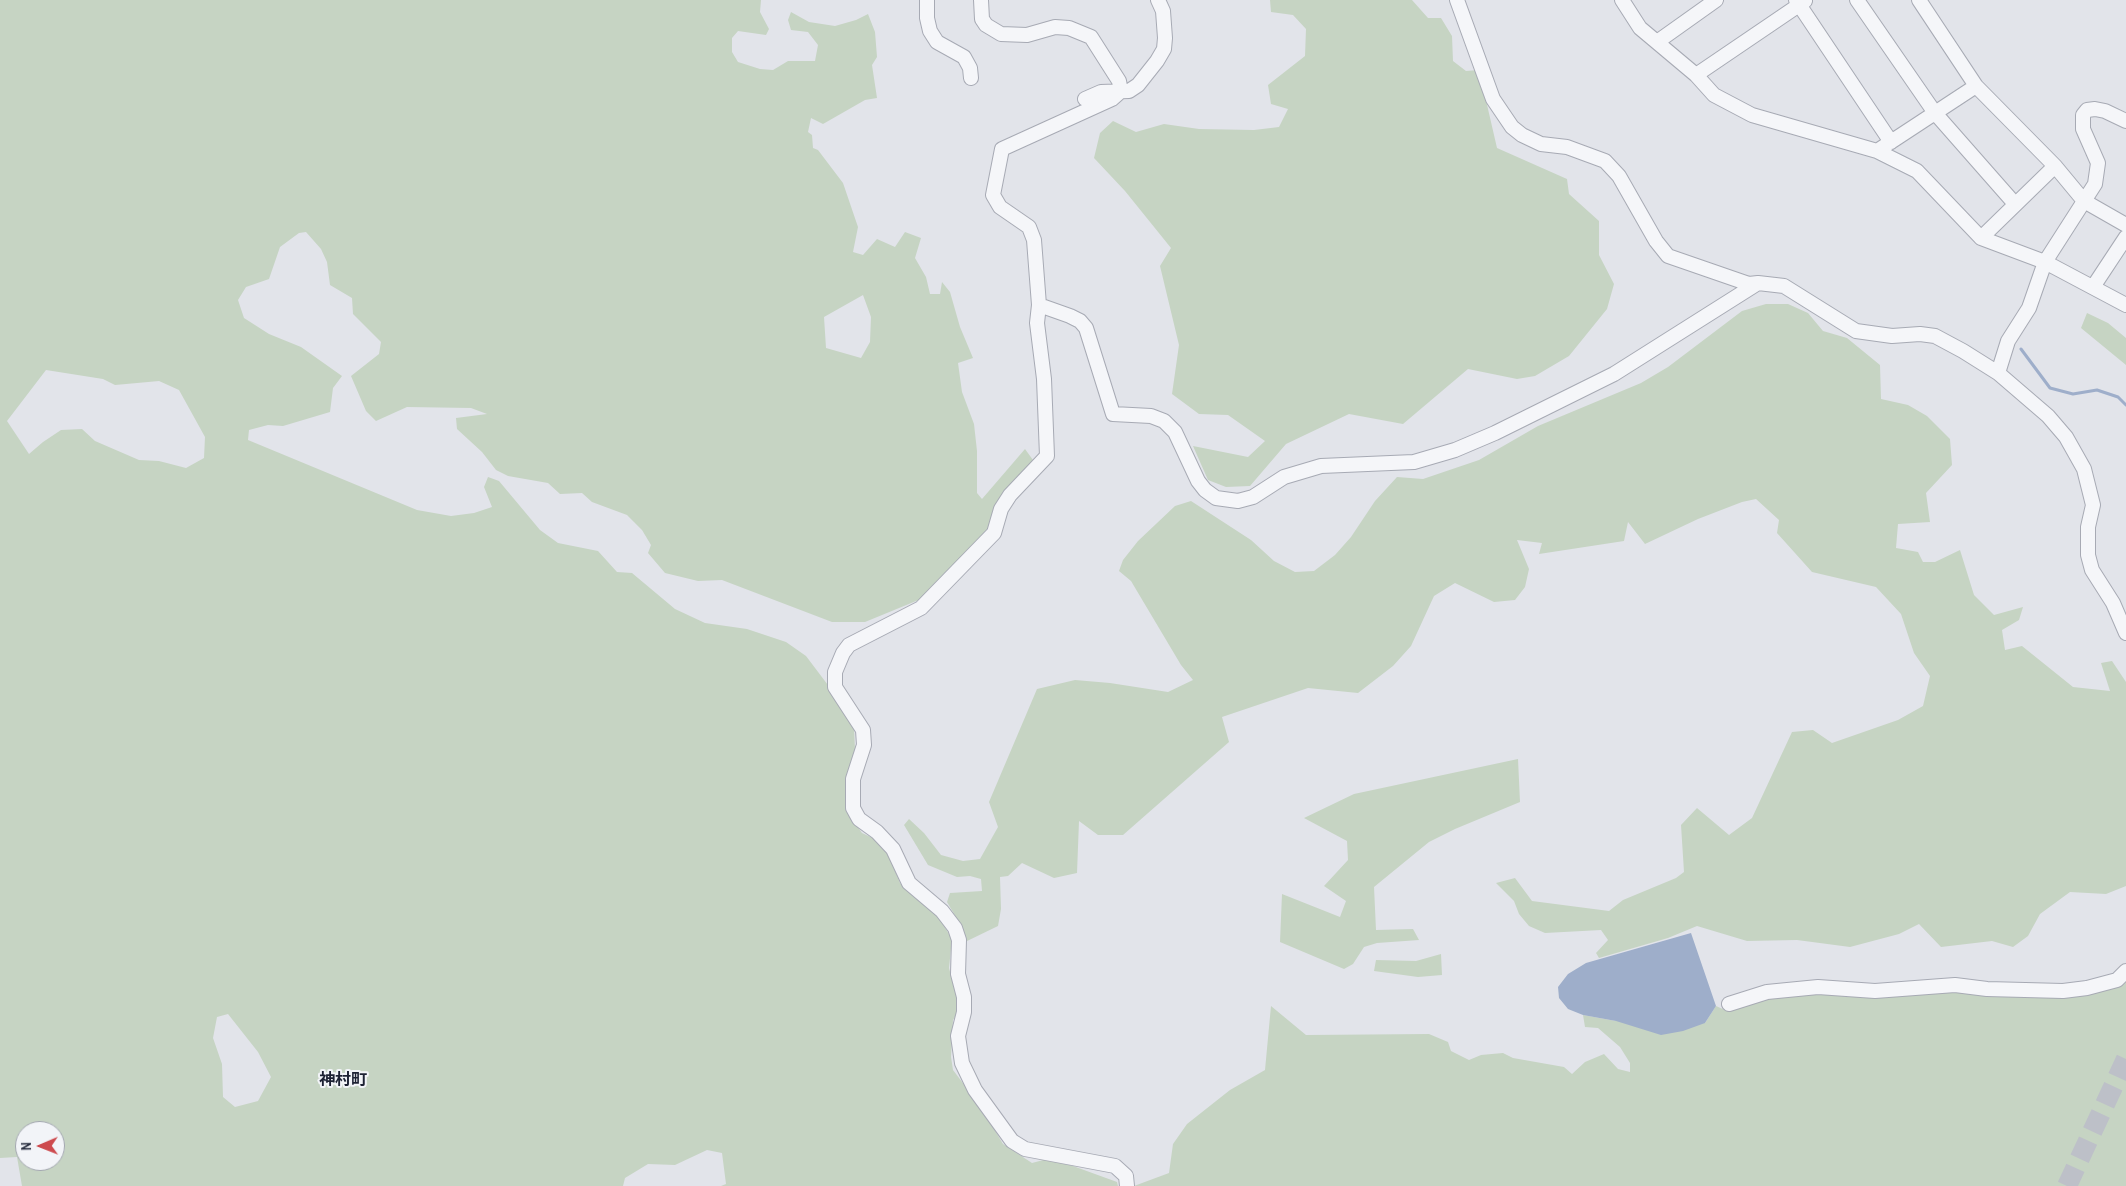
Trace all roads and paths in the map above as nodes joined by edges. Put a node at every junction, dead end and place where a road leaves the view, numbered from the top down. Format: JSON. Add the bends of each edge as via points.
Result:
{"nodes":[{"id":1,"x":927,"y":0,"type":"edge"},
{"id":2,"x":981,"y":0,"type":"edge"},
{"id":3,"x":1158,"y":0,"type":"edge"},
{"id":4,"x":1716,"y":0,"type":"edge"},
{"id":5,"x":1857,"y":0,"type":"edge"},
{"id":6,"x":1919,"y":0,"type":"edge"},
{"id":7,"x":1460,"y":1,"type":"edge"},
{"id":8,"x":1625,"y":1,"type":"edge"},
{"id":9,"x":1801,"y":2,"type":"edge"},
{"id":10,"x":1657,"y":42,"type":"junction"},
{"id":11,"x":1696,"y":74,"type":"junction"},
{"id":12,"x":971,"y":78,"type":"dead end"},
{"id":13,"x":1976,"y":86,"type":"junction"},
{"id":14,"x":1121,"y":91,"type":"junction"},
{"id":15,"x":1085,"y":99,"type":"dead end"},
{"id":16,"x":1935,"y":113,"type":"junction"},
{"id":17,"x":2126,"y":121,"type":"edge"},
{"id":18,"x":1891,"y":142,"type":"junction"},
{"id":19,"x":1877,"y":151,"type":"junction"},
{"id":20,"x":2055,"y":166,"type":"junction"},
{"id":21,"x":2084,"y":201,"type":"junction"},
{"id":22,"x":2016,"y":204,"type":"junction"},
{"id":23,"x":2126,"y":225,"type":"edge"},
{"id":24,"x":1981,"y":238,"type":"junction"},
{"id":25,"x":2126,"y":238,"type":"edge"},
{"id":26,"x":2045,"y":262,"type":"junction"},
{"id":27,"x":1758,"y":283,"type":"junction"},
{"id":28,"x":2093,"y":287,"type":"junction"},
{"id":29,"x":1038,"y":305,"type":"junction"},
{"id":30,"x":2126,"y":305,"type":"edge"},
{"id":31,"x":1998,"y":373,"type":"junction"},
{"id":32,"x":2126,"y":633,"type":"edge"},
{"id":33,"x":2126,"y":971,"type":"edge"},
{"id":34,"x":1729,"y":1004,"type":"dead end"},
{"id":35,"x":1127,"y":1186,"type":"edge"}],
"edges":[{"from":1,"to":12,"type":"street","via":[[930,31],[937,42],[964,57]]},
{"from":2,"to":14,"type":"street","via":[[982,19],[1001,34],[1028,35],[1055,27],[1069,28],[1091,37],[1119,81]]},
{"from":3,"to":14,"type":"street","via":[[1163,11],[1164,49],[1138,85],[1129,91]]},
{"from":4,"to":10,"type":"street"},
{"from":5,"to":16,"type":"street"},
{"from":6,"to":13,"type":"street"},
{"from":7,"to":27,"type":"street","via":[[1493,99],[1512,127],[1541,144],[1567,147],[1605,162],[1618,176],[1656,242],[1668,256],[1749,284]]},
{"from":8,"to":10,"type":"street","via":[[1640,28]]},
{"from":9,"to":11,"type":"street"},
{"from":9,"to":18,"type":"street"},
{"from":10,"to":11,"type":"street"},
{"from":11,"to":19,"type":"street","via":[[1714,96],[1752,115]]},
{"from":13,"to":16,"type":"street"},
{"from":13,"to":20,"type":"street"},
{"from":14,"to":15,"type":"street","via":[[1102,92]]},
{"from":14,"to":29,"type":"street","via":[[1112,99],[1002,149],[993,196],[1000,207],[1029,227],[1034,240]]},
{"from":16,"to":18,"type":"street"},
{"from":16,"to":22,"type":"street"},
{"from":17,"to":21,"type":"street","via":[[2095,109],[2087,110],[2083,115],[2083,129],[2098,163],[2095,184]]},
{"from":18,"to":19,"type":"street"},
{"from":19,"to":24,"type":"street","via":[[1917,171]]},
{"from":20,"to":21,"type":"street"},
{"from":20,"to":22,"type":"street"},
{"from":21,"to":23,"type":"street"},
{"from":21,"to":26,"type":"street"},
{"from":22,"to":24,"type":"street"},
{"from":24,"to":26,"type":"street"},
{"from":25,"to":28,"type":"street"},
{"from":26,"to":28,"type":"street"},
{"from":26,"to":31,"type":"street","via":[[2029,308],[2008,341]]},
{"from":27,"to":29,"type":"street","via":[[1614,374],[1479,440],[1414,462],[1321,466],[1284,477],[1253,497],[1238,501],[1216,498],[1205,490],[1175,432],[1164,421],[1151,416],[1113,414],[1086,328],[1070,316]]},
{"from":27,"to":31,"type":"street","via":[[1784,286],[1856,331],[1892,336],[1935,336]]},
{"from":28,"to":30,"type":"street"},
{"from":29,"to":35,"type":"street","via":[[1047,456],[1005,502],[994,533],[921,608],[849,645],[835,672],[835,688],[863,730],[864,745],[853,779],[853,808],[859,819],[893,849],[909,883],[942,911],[955,928],[959,940],[958,974],[964,997],[958,1036],[962,1063],[975,1090],[1012,1142],[1025,1149],[1115,1166],[1126,1176]]},
{"from":31,"to":32,"type":"street","via":[[2048,416],[2066,437],[2084,468],[2093,505],[2088,527],[2088,555],[2092,570],[2113,603]]},
{"from":33,"to":34,"type":"street","via":[[2117,980],[2063,991],[1954,985],[1875,991],[1818,987],[1767,992]]}]}
